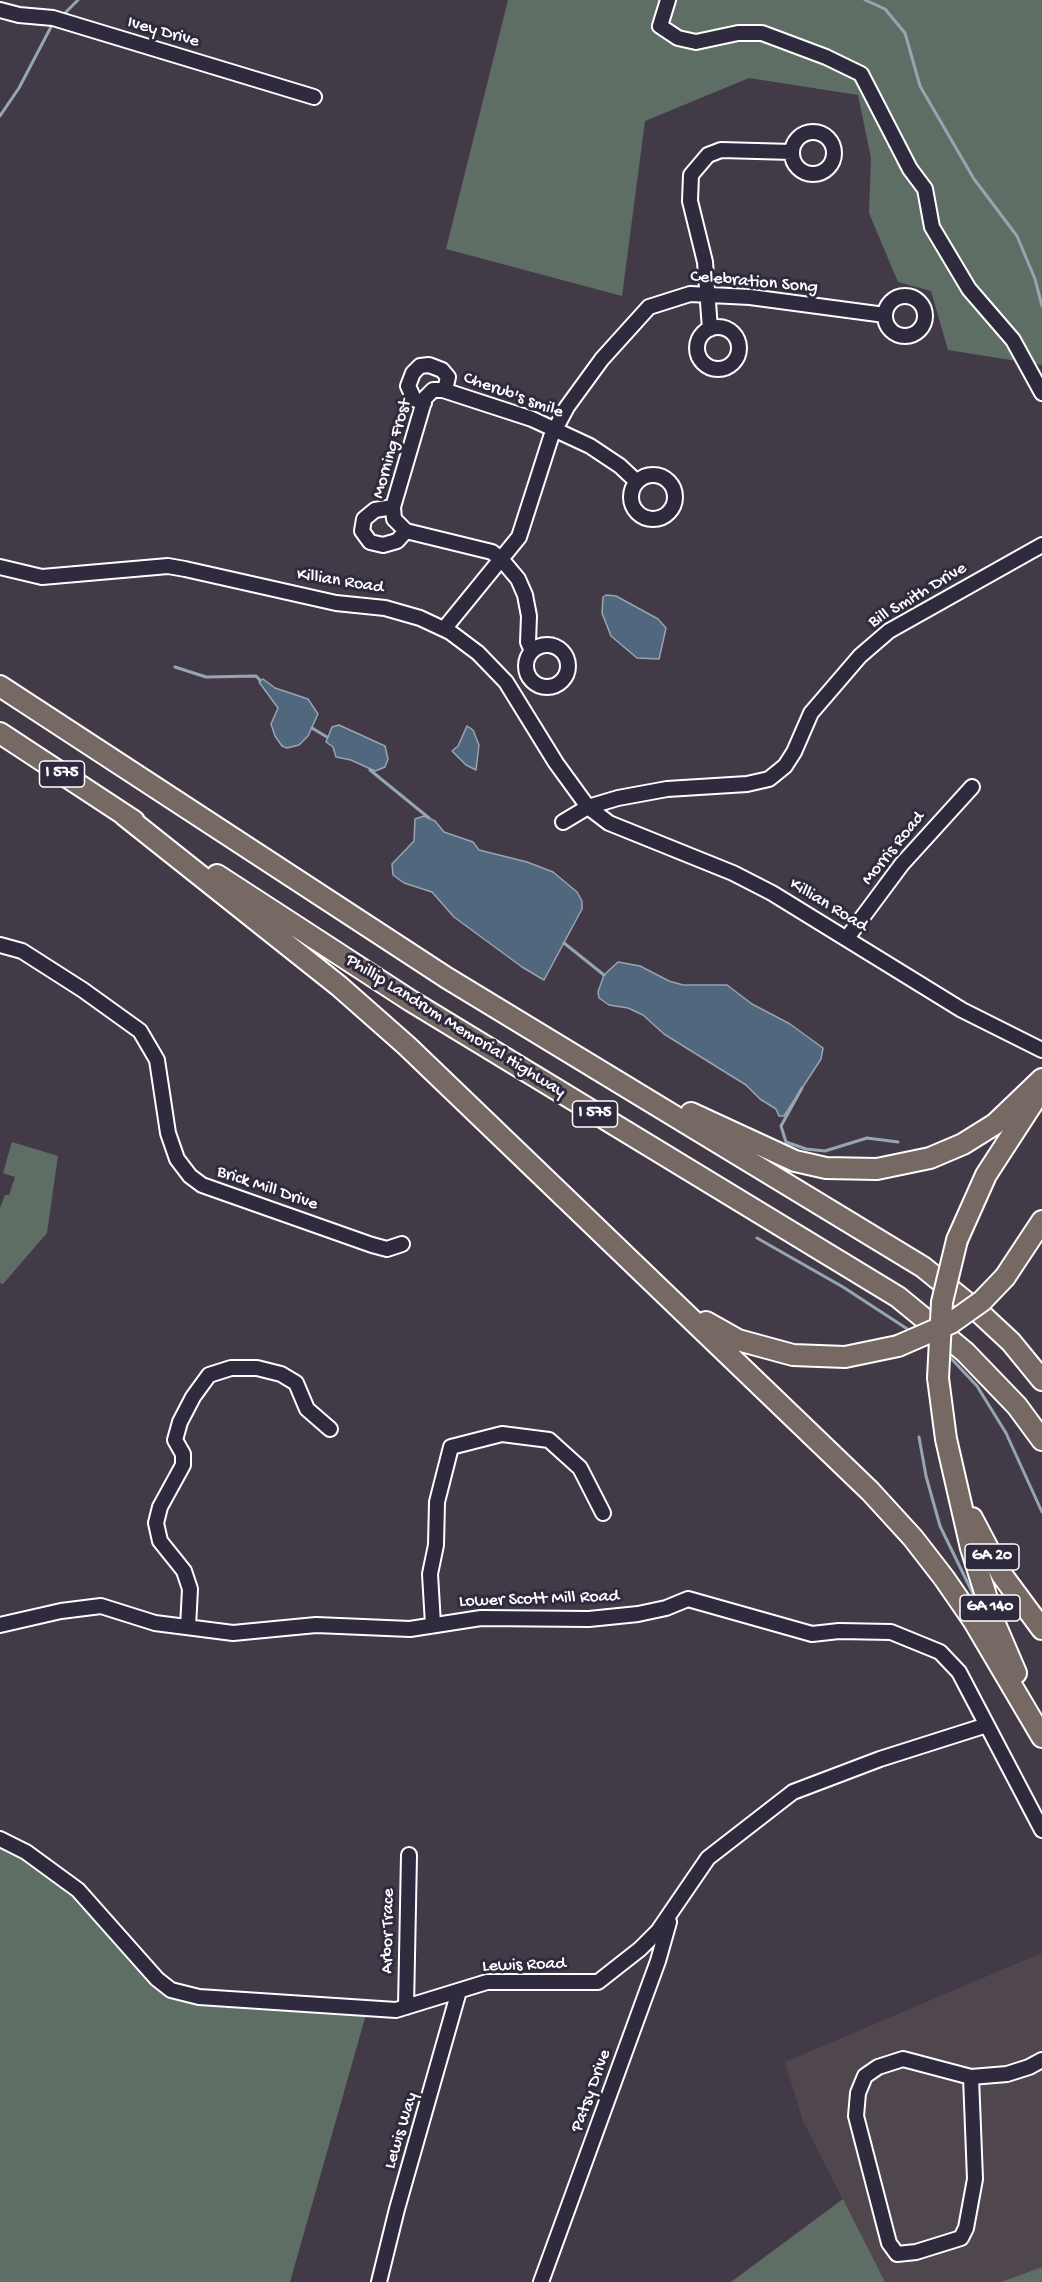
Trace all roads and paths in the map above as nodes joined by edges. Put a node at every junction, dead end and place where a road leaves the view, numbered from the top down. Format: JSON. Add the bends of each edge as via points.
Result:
{"nodes":[{"id":1,"x":668,"y":0,"type":"edge"},
{"id":2,"x":0,"y":10,"type":"edge"},
{"id":3,"x":314,"y":97,"type":"dead end"},
{"id":4,"x":792,"y":152,"type":"dead end"},
{"id":5,"x":706,"y":295,"type":"junction"},
{"id":6,"x":885,"y":315,"type":"dead end"},
{"id":7,"x":710,"y":329,"type":"dead end"},
{"id":8,"x":439,"y":390,"type":"junction"},
{"id":9,"x":1042,"y":393,"type":"edge"},
{"id":10,"x":424,"y":403,"type":"junction"},
{"id":11,"x":555,"y":430,"type":"junction"},
{"id":12,"x":637,"y":482,"type":"dead end"},
{"id":13,"x":393,"y":507,"type":"junction"},
{"id":14,"x":406,"y":531,"type":"junction"},
{"id":15,"x":1042,"y":545,"type":"edge"},
{"id":16,"x":502,"y":560,"type":"junction"},
{"id":17,"x":0,"y":567,"type":"edge"},
{"id":18,"x":444,"y":629,"type":"junction"},
{"id":19,"x":532,"y":651,"type":"dead end"},
{"id":20,"x":0,"y":686,"type":"edge"},
{"id":21,"x":0,"y":733,"type":"edge"},
{"id":22,"x":972,"y":787,"type":"dead end"},
{"id":23,"x":588,"y":807,"type":"junction"},
{"id":24,"x":124,"y":815,"type":"junction"},
{"id":25,"x":563,"y":822,"type":"dead end"},
{"id":26,"x":847,"y":938,"type":"junction"},
{"id":27,"x":0,"y":945,"type":"edge"},
{"id":28,"x":1041,"y":1050,"type":"edge"},
{"id":29,"x":587,"y":1063,"type":"junction"},
{"id":30,"x":1042,"y":1079,"type":"edge"},
{"id":31,"x":1042,"y":1088,"type":"edge"},
{"id":32,"x":1042,"y":1221,"type":"edge"},
{"id":33,"x":402,"y":1244,"type":"dead end"},
{"id":34,"x":680,"y":1307,"type":"junction"},
{"id":35,"x":1042,"y":1380,"type":"edge"},
{"id":36,"x":330,"y":1429,"type":"dead end"},
{"id":37,"x":1042,"y":1440,"type":"edge"},
{"id":38,"x":954,"y":1477,"type":"junction"},
{"id":39,"x":603,"y":1513,"type":"dead end"},
{"id":40,"x":433,"y":1624,"type":"junction"},
{"id":41,"x":0,"y":1625,"type":"edge"},
{"id":42,"x":188,"y":1627,"type":"junction"},
{"id":43,"x":1042,"y":1629,"type":"edge"},
{"id":44,"x":987,"y":1725,"type":"junction"},
{"id":45,"x":1042,"y":1733,"type":"edge"},
{"id":46,"x":1042,"y":1737,"type":"edge"},
{"id":47,"x":1042,"y":1830,"type":"edge"},
{"id":48,"x":0,"y":1839,"type":"edge"},
{"id":49,"x":409,"y":1855,"type":"dead end"},
{"id":50,"x":672,"y":1911,"type":"junction"},
{"id":51,"x":459,"y":1991,"type":"junction"},
{"id":52,"x":406,"y":2007,"type":"junction"},
{"id":53,"x":1042,"y":2060,"type":"edge"},
{"id":54,"x":971,"y":2077,"type":"junction"},
{"id":55,"x":379,"y":2282,"type":"edge"},
{"id":56,"x":541,"y":2282,"type":"edge"}],
"edges":[{"from":1,"to":9,"type":"street","via":[[660,26],[678,38],[696,42],[738,33],[762,33],[861,74],[910,169],[925,189],[932,227],[969,289],[1013,340]]},
{"from":2,"to":3,"type":"street","name":"Ivey Drive","via":[[53,18]]},
{"from":4,"to":5,"type":"street","via":[[721,150],[708,155],[691,175],[690,201],[705,262]]},
{"from":5,"to":6,"type":"street","name":"Celebration Song"},
{"from":5,"to":7,"type":"street"},
{"from":5,"to":11,"type":"street","name":"Celebration Song","via":[[678,296],[649,307],[602,359]]},
{"from":8,"to":10,"type":"street","name":"Morning Frost"},
{"from":8,"to":10,"type":"street","via":[[448,377],[442,370],[420,366],[408,386],[414,399]]},
{"from":8,"to":11,"type":"street","name":"Cherub's smile"},
{"from":10,"to":13,"type":"street","name":"Morning Frost"},
{"from":11,"to":12,"type":"street","name":"Cherub's smile","via":[[590,446]]},
{"from":11,"to":16,"type":"street","name":"Celebration Song","via":[[519,537]]},
{"from":13,"to":14,"type":"street","name":"Morning Frost","via":[[394,519]]},
{"from":13,"to":14,"type":"street","via":[[375,510],[364,519],[362,531],[370,542],[383,545],[397,541]]},
{"from":14,"to":16,"type":"street","via":[[492,552]]},
{"from":15,"to":23,"type":"street","name":"Bill Smith Drive","via":[[889,631],[860,656],[811,713],[795,752],[769,779],[667,789]]},
{"from":16,"to":18,"type":"street","name":"Celebration Song"},
{"from":16,"to":19,"type":"street","via":[[525,595]]},
{"from":17,"to":18,"type":"street","name":"Killian Road","via":[[42,577],[176,567],[336,603],[385,608]]},
{"from":18,"to":23,"type":"street","name":"Killian Road","via":[[478,653],[506,682]]},
{"from":20,"to":29,"type":"highway","name":"Phillip Landrum Memorial Highway","number":"I 575","via":[[358,921]]},
{"from":21,"to":24,"type":"highway","name":"Phillip Landrum Memorial Highway","number":"I 575"},
{"from":22,"to":26,"type":"street","name":"Morris Road","via":[[902,864]]},
{"from":23,"to":25,"type":"street"},
{"from":23,"to":26,"type":"street","name":"Killian Road","via":[[609,823],[639,837],[733,873]]},
{"from":24,"to":34,"type":"highway","via":[[339,986],[407,1046]]},
{"from":24,"to":37,"type":"highway","name":"Phillip Landrum Memorial Highway","number":"I 575","via":[[393,990],[898,1297],[965,1352],[1017,1406]]},
{"from":26,"to":28,"type":"street","name":"Killian Road","via":[[962,1010]]},
{"from":27,"to":33,"type":"street","name":"Brick Mill Drive","via":[[22,951],[140,1032],[157,1060],[168,1133],[177,1159],[202,1185],[372,1245],[387,1249]]},
{"from":29,"to":30,"type":"highway","via":[[778,1155],[842,1170],[895,1167],[947,1152],[995,1124]]},
{"from":29,"to":35,"type":"highway","name":"Phillip Landrum Memorial Highway","number":"I 575","via":[[923,1267],[1011,1342]]},
{"from":31,"to":38,"type":"highway","number":"GA 20","bridge":true,"via":[[986,1175],[957,1240],[942,1302],[938,1378]]},
{"from":32,"to":34,"type":"highway","bridge":true,"via":[[1005,1277],[982,1301],[951,1323],[898,1347],[845,1357],[792,1355],[738,1340]]},
{"from":34,"to":46,"type":"highway","via":[[870,1491],[913,1538],[973,1620]]},
{"from":36,"to":42,"type":"street","via":[[308,1409],[296,1383],[257,1368],[231,1368],[209,1375],[193,1397],[175,1440],[183,1454],[183,1464],[156,1522],[160,1541],[184,1570],[190,1588]]},
{"from":38,"to":43,"type":"highway","number":"GA 20","via":[[1002,1575]]},
{"from":38,"to":45,"type":"highway","number":"GA 140","via":[[992,1614]]},
{"from":39,"to":40,"type":"street","via":[[580,1468],[549,1440],[502,1434],[451,1447],[437,1502],[436,1545],[430,1574]]},
{"from":40,"to":42,"type":"street","name":"Lower Scott Mill Road","via":[[410,1629],[278,1627],[233,1633]]},
{"from":40,"to":44,"type":"street","name":"Lower Scott Mill Road","via":[[481,1618],[589,1619],[638,1614],[688,1599],[812,1634],[891,1632],[940,1652],[959,1672]]},
{"from":41,"to":42,"type":"street","name":"Lower Scott Mill Road","via":[[101,1606],[140,1620]]},
{"from":44,"to":47,"type":"street","name":"Lower Scott Mill Road"},
{"from":44,"to":50,"type":"street","name":"Lewis Road","via":[[890,1755],[793,1792],[708,1858]]},
{"from":48,"to":52,"type":"street","name":"Lewis Road","via":[[26,1852],[78,1890],[171,1990],[200,1997],[396,2010]]},
{"from":49,"to":52,"type":"street","name":"Arbor Trace"},
{"from":50,"to":51,"type":"street","name":"Lewis Road","via":[[640,1949],[598,1982],[487,1982]]},
{"from":50,"to":56,"type":"street","name":"Patsy Drive","via":[[658,1961]]},
{"from":51,"to":52,"type":"street","name":"Lewis Road"},
{"from":51,"to":55,"type":"street","name":"Lewis Way"},
{"from":53,"to":54,"type":"street","via":[[1007,2074]]},
{"from":54,"to":54,"type":"street","via":[[903,2059],[865,2076],[858,2093],[856,2116],[889,2243],[897,2254],[961,2238],[966,2228],[975,2179]]}]}
